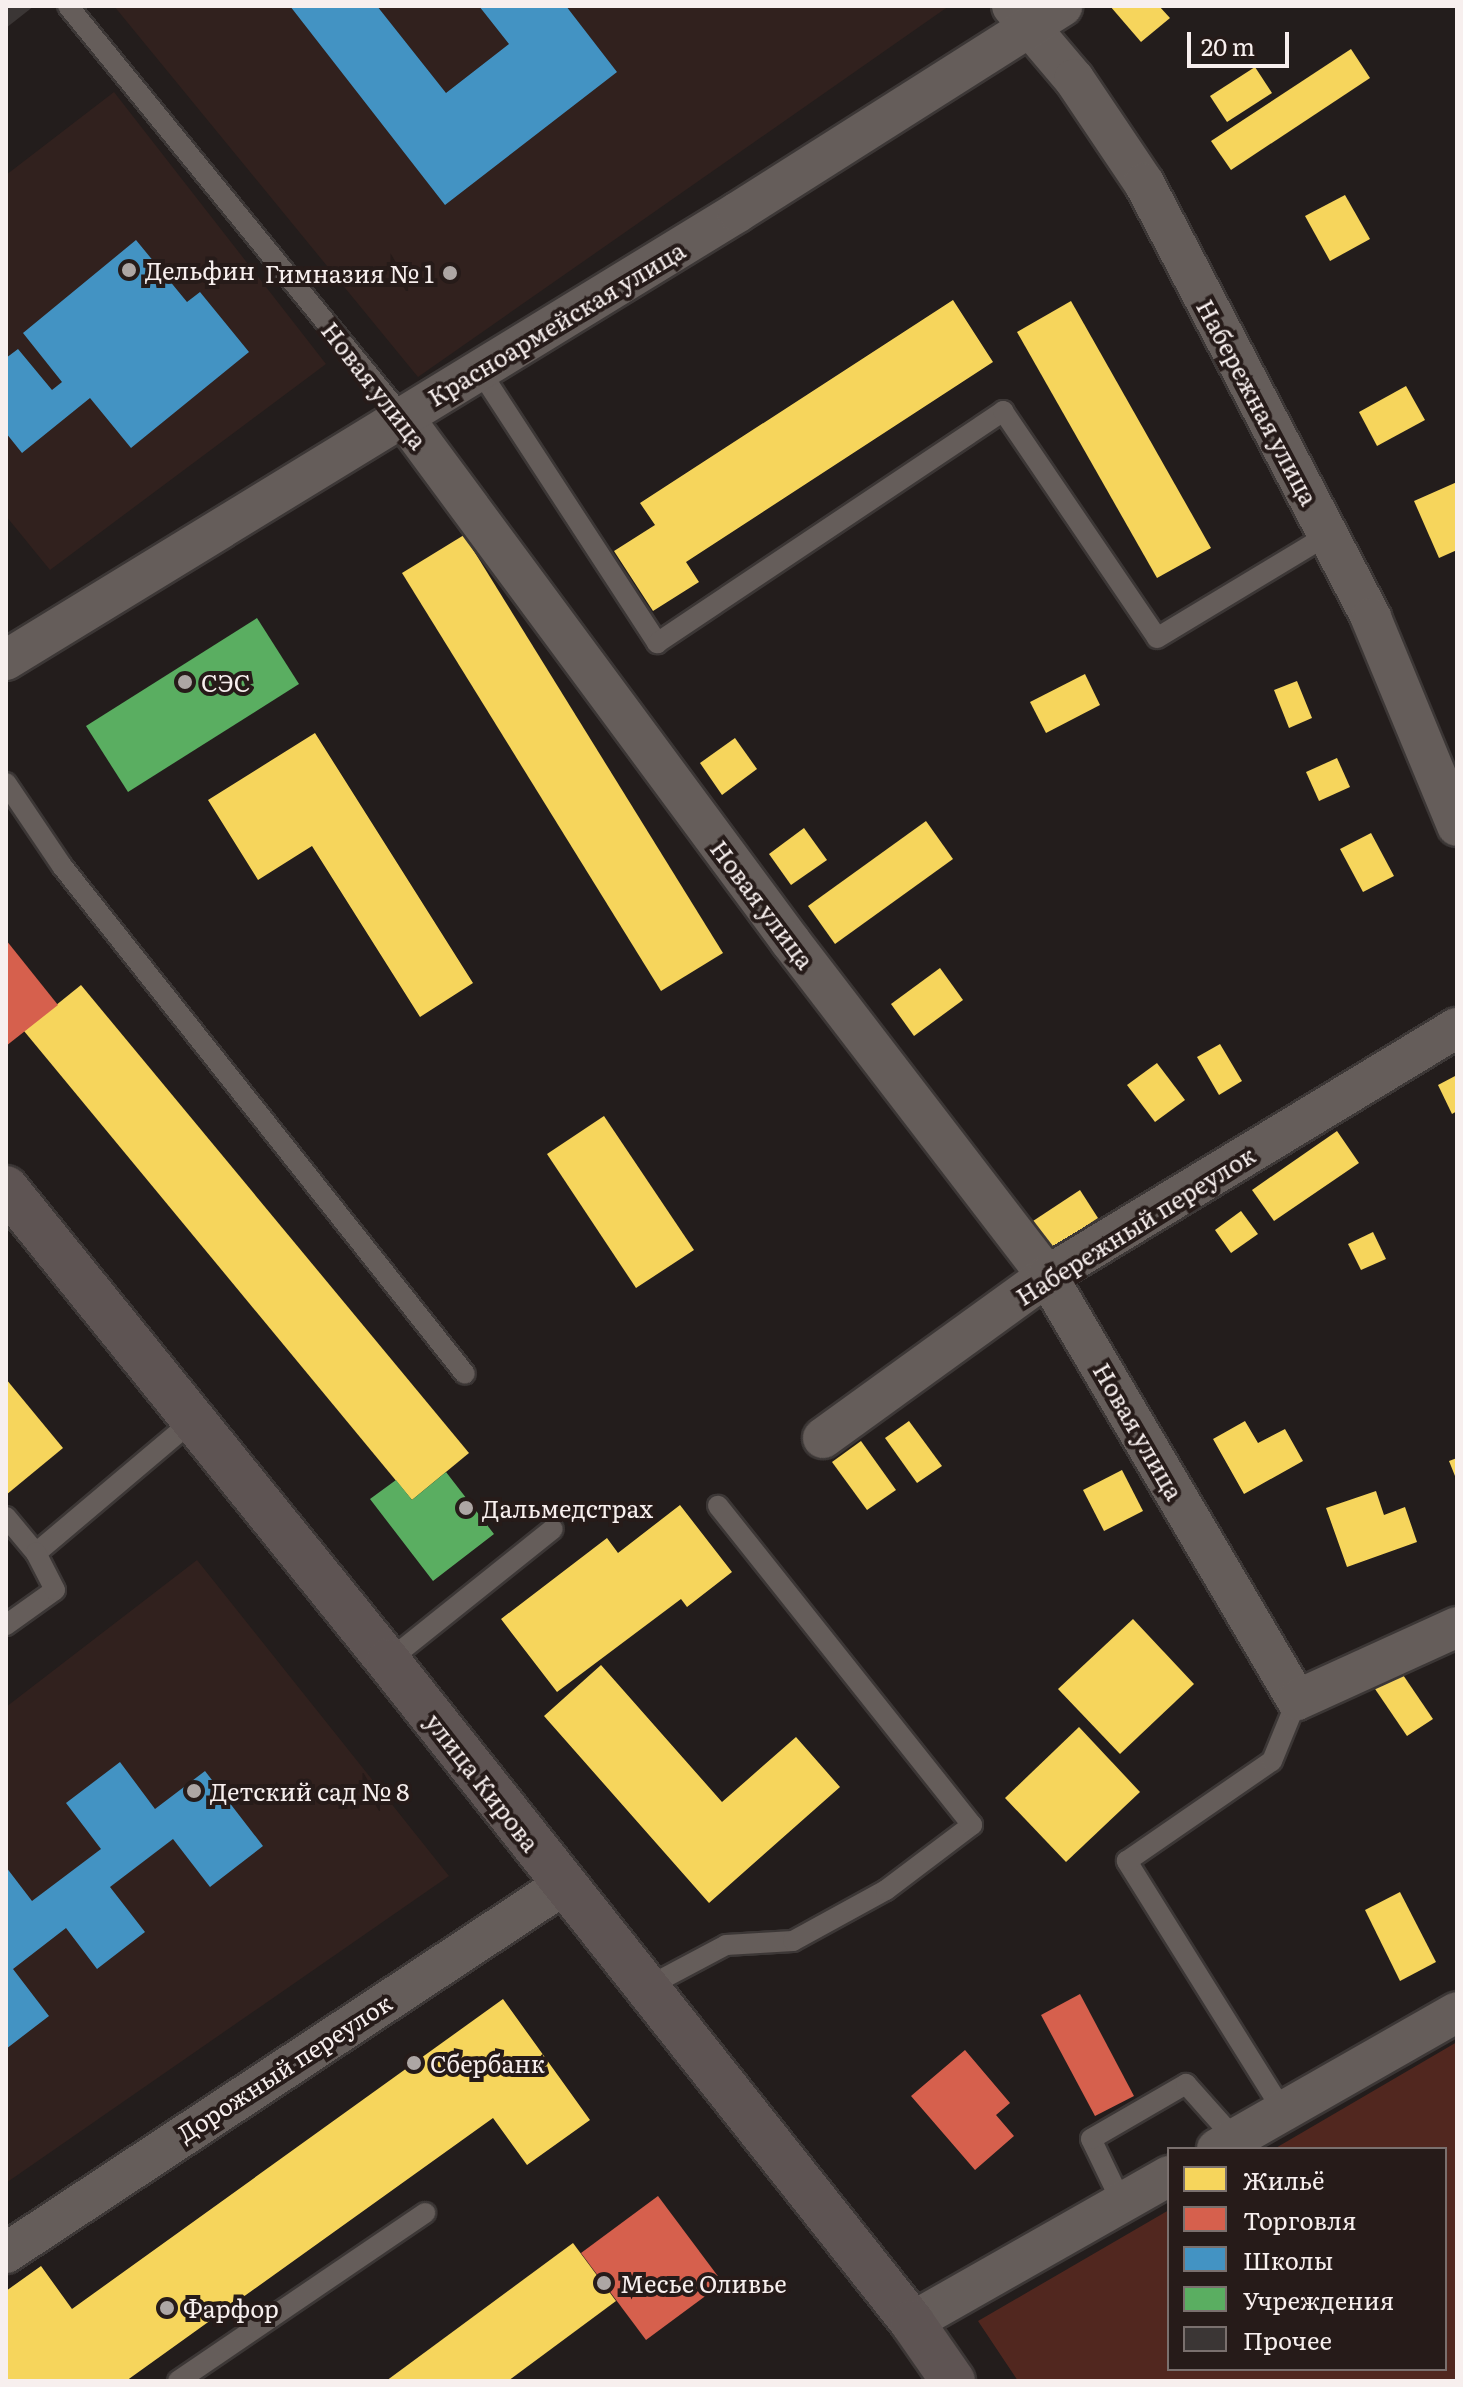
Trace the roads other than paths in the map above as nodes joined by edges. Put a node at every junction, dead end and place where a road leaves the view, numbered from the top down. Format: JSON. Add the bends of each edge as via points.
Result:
{"nodes":[{"id":1,"x":68,"y":6,"type":"edge"},
{"id":2,"x":1034,"y":13,"type":"edge"},
{"id":3,"x":480,"y":371,"type":"junction"},
{"id":4,"x":403,"y":417,"type":"junction"},
{"id":5,"x":1328,"y":535,"type":"junction"},
{"id":6,"x":6,"y":660,"type":"edge"},
{"id":7,"x":6,"y":783,"type":"edge"},
{"id":8,"x":1457,"y":826,"type":"edge"},
{"id":9,"x":1457,"y":1028,"type":"edge"},
{"id":10,"x":6,"y":1188,"type":"edge"},
{"id":11,"x":1047,"y":1276,"type":"junction"},
{"id":12,"x":465,"y":1374,"type":"dead end"},
{"id":13,"x":192,"y":1421,"type":"junction"},
{"id":14,"x":823,"y":1438,"type":"dead end"},
{"id":15,"x":718,"y":1506,"type":"dead end"},
{"id":16,"x":6,"y":1517,"type":"edge"},
{"id":17,"x":553,"y":1529,"type":"dead end"},
{"id":18,"x":36,"y":1553,"type":"junction"},
{"id":19,"x":6,"y":1625,"type":"edge"},
{"id":20,"x":1457,"y":1627,"type":"edge"},
{"id":21,"x":388,"y":1661,"type":"junction"},
{"id":22,"x":1297,"y":1700,"type":"junction"},
{"id":23,"x":565,"y":1884,"type":"junction"},
{"id":24,"x":647,"y":1987,"type":"junction"},
{"id":25,"x":1457,"y":2012,"type":"edge"},
{"id":26,"x":1283,"y":2111,"type":"junction"},
{"id":27,"x":1226,"y":2144,"type":"edge"},
{"id":28,"x":1167,"y":2177,"type":"edge"},
{"id":29,"x":1122,"y":2203,"type":"junction"},
{"id":30,"x":425,"y":2213,"type":"dead end"},
{"id":31,"x":6,"y":2253,"type":"edge"},
{"id":32,"x":912,"y":2322,"type":"junction"},
{"id":33,"x":178,"y":2381,"type":"edge"},
{"id":34,"x":953,"y":2381,"type":"edge"}],
"edges":[{"from":1,"to":4,"type":"lane","name":"Новая улица"},
{"from":2,"to":3,"type":"street","name":"Красноармейская улица"},
{"from":2,"to":5,"type":"street","name":"Набережная улица","via":[[1144,183]]},
{"from":3,"to":4,"type":"street","name":"Красноармейская улица"},
{"from":3,"to":5,"type":"lane","via":[[657,643],[1003,411],[1157,638]]},
{"from":4,"to":6,"type":"street","name":"Красноармейская улица"},
{"from":4,"to":11,"type":"street","name":"Новая улица","via":[[791,942]]},
{"from":5,"to":8,"type":"street","name":"Набережная улица","via":[[1371,618]]},
{"from":7,"to":12,"type":"lane","via":[[62,866]]},
{"from":9,"to":11,"type":"street","name":"Набережный переулок"},
{"from":10,"to":13,"type":"main road","name":"улица Кирова"},
{"from":11,"to":14,"type":"street","name":"Набережный переулок"},
{"from":11,"to":22,"type":"street","name":"Новая улица"},
{"from":13,"to":18,"type":"lane"},
{"from":13,"to":21,"type":"main road","name":"улица Кирова"},
{"from":15,"to":24,"type":"lane","via":[[972,1825],[886,1890],[793,1941],[726,1945]]},
{"from":16,"to":18,"type":"lane"},
{"from":17,"to":21,"type":"lane"},
{"from":18,"to":19,"type":"lane","via":[[55,1590]]},
{"from":20,"to":22,"type":"street"},
{"from":21,"to":23,"type":"main road","name":"улица Кирова"},
{"from":22,"to":26,"type":"lane","via":[[1272,1761],[1127,1861]]},
{"from":23,"to":24,"type":"main road","name":"улица Кирова"},
{"from":23,"to":31,"type":"street","name":"Дорожный переулок"},
{"from":24,"to":32,"type":"main road","name":"улица Кирова"},
{"from":25,"to":26,"type":"street"},
{"from":26,"to":27,"type":"street"},
{"from":27,"to":29,"type":"lane","via":[[1186,2084],[1091,2139]]},
{"from":28,"to":29,"type":"street"},
{"from":29,"to":32,"type":"street"},
{"from":30,"to":33,"type":"lane"},
{"from":32,"to":34,"type":"main road","name":"улица Кирова"}]}
